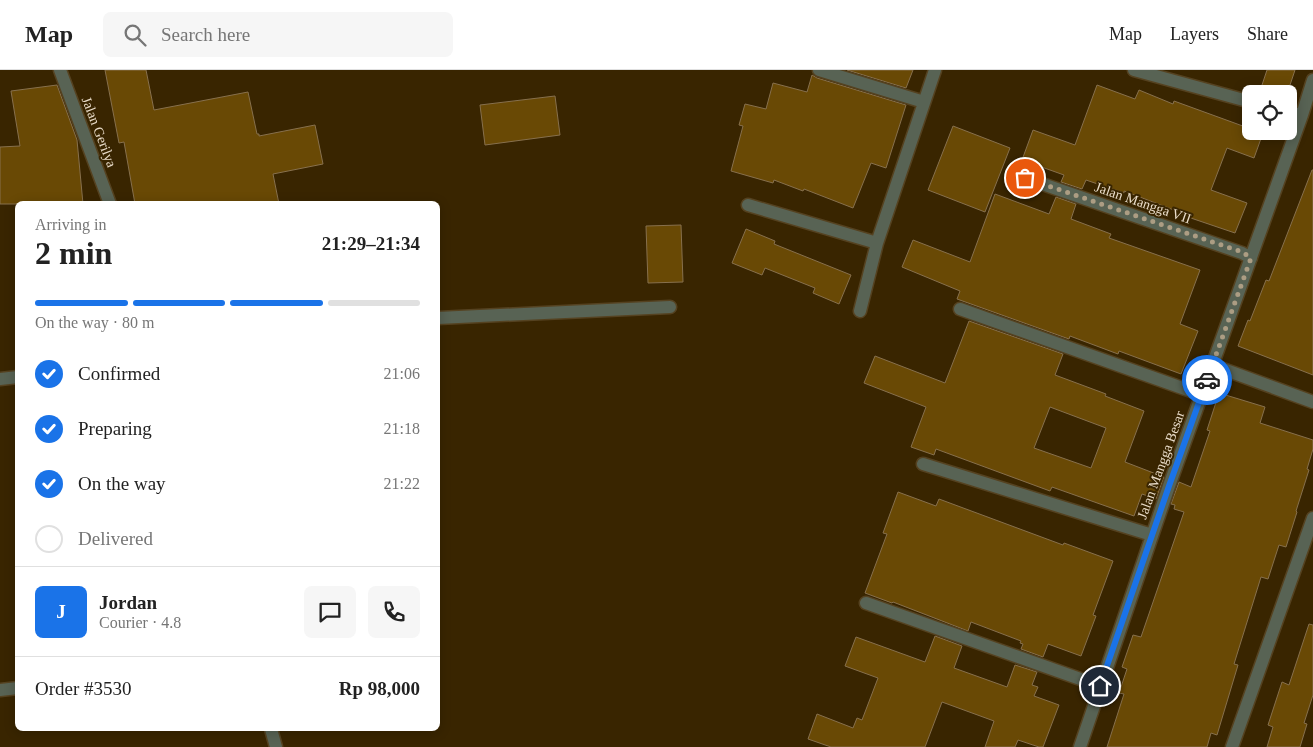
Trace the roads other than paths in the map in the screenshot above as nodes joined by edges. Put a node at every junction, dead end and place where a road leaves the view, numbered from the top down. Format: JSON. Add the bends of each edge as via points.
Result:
{"nodes":[{"id":1,"x":60,"y":70,"type":"edge"},
{"id":2,"x":819,"y":70,"type":"edge"},
{"id":3,"x":935,"y":70,"type":"edge"},
{"id":4,"x":1134,"y":70,"type":"edge"},
{"id":5,"x":1313,"y":80,"type":"edge"},
{"id":6,"x":1242,"y":100,"type":"edge"},
{"id":7,"x":924,"y":102,"type":"junction"},
{"id":8,"x":1297,"y":114,"type":"edge"},
{"id":9,"x":1302,"y":115,"type":"junction"},
{"id":10,"x":1025,"y":178,"type":"dead end"},
{"id":11,"x":109,"y":201,"type":"edge"},
{"id":12,"x":748,"y":205,"type":"dead end"},
{"id":13,"x":877,"y":243,"type":"junction"},
{"id":14,"x":1251,"y":258,"type":"junction"},
{"id":15,"x":670,"y":308,"type":"dead end"},
{"id":16,"x":960,"y":309,"type":"dead end"},
{"id":17,"x":860,"y":311,"type":"dead end"},
{"id":18,"x":440,"y":318,"type":"edge"},
{"id":19,"x":1212,"y":365,"type":"junction"},
{"id":20,"x":15,"y":377,"type":"edge"},
{"id":21,"x":0,"y":379,"type":"edge"},
{"id":22,"x":1202,"y":395,"type":"junction"},
{"id":23,"x":1313,"y":402,"type":"edge"},
{"id":24,"x":923,"y":464,"type":"dead end"},
{"id":25,"x":1313,"y":518,"type":"edge"},
{"id":26,"x":1152,"y":535,"type":"junction"},
{"id":27,"x":866,"y":603,"type":"dead end"},
{"id":28,"x":1100,"y":686,"type":"junction"},
{"id":29,"x":15,"y":688,"type":"edge"},
{"id":30,"x":0,"y":690,"type":"edge"},
{"id":31,"x":272,"y":731,"type":"edge"},
{"id":32,"x":276,"y":747,"type":"edge"},
{"id":33,"x":1080,"y":747,"type":"edge"},
{"id":34,"x":1232,"y":747,"type":"edge"}],
"edges":[{"from":1,"to":11,"type":"street","name":"Jalan Gerilya"},
{"from":2,"to":7,"type":"street"},
{"from":3,"to":7,"type":"street"},
{"from":4,"to":6,"type":"street"},
{"from":5,"to":9,"type":"street","name":"Jalan Mangga Besar"},
{"from":7,"to":13,"type":"street"},
{"from":8,"to":9,"type":"street"},
{"from":9,"to":14,"type":"street","name":"Jalan Mangga Besar"},
{"from":10,"to":14,"type":"street","name":"Jalan Mangga VII","via":[[1242,252]]},
{"from":12,"to":13,"type":"street"},
{"from":13,"to":17,"type":"street"},
{"from":14,"to":19,"type":"street","name":"Jalan Mangga Besar"},
{"from":15,"to":18,"type":"street"},
{"from":16,"to":22,"type":"street"},
{"from":19,"to":22,"type":"street","name":"Jalan Mangga Besar"},
{"from":19,"to":23,"type":"street"},
{"from":20,"to":21,"type":"street"},
{"from":22,"to":26,"type":"street","name":"Jalan Mangga Besar"},
{"from":24,"to":26,"type":"street"},
{"from":25,"to":34,"type":"street"},
{"from":26,"to":28,"type":"street","name":"Jalan Mangga Besar"},
{"from":27,"to":28,"type":"street"},
{"from":28,"to":33,"type":"street","name":"Jalan Mangga Besar"},
{"from":29,"to":30,"type":"street"},
{"from":31,"to":32,"type":"street"}]}
